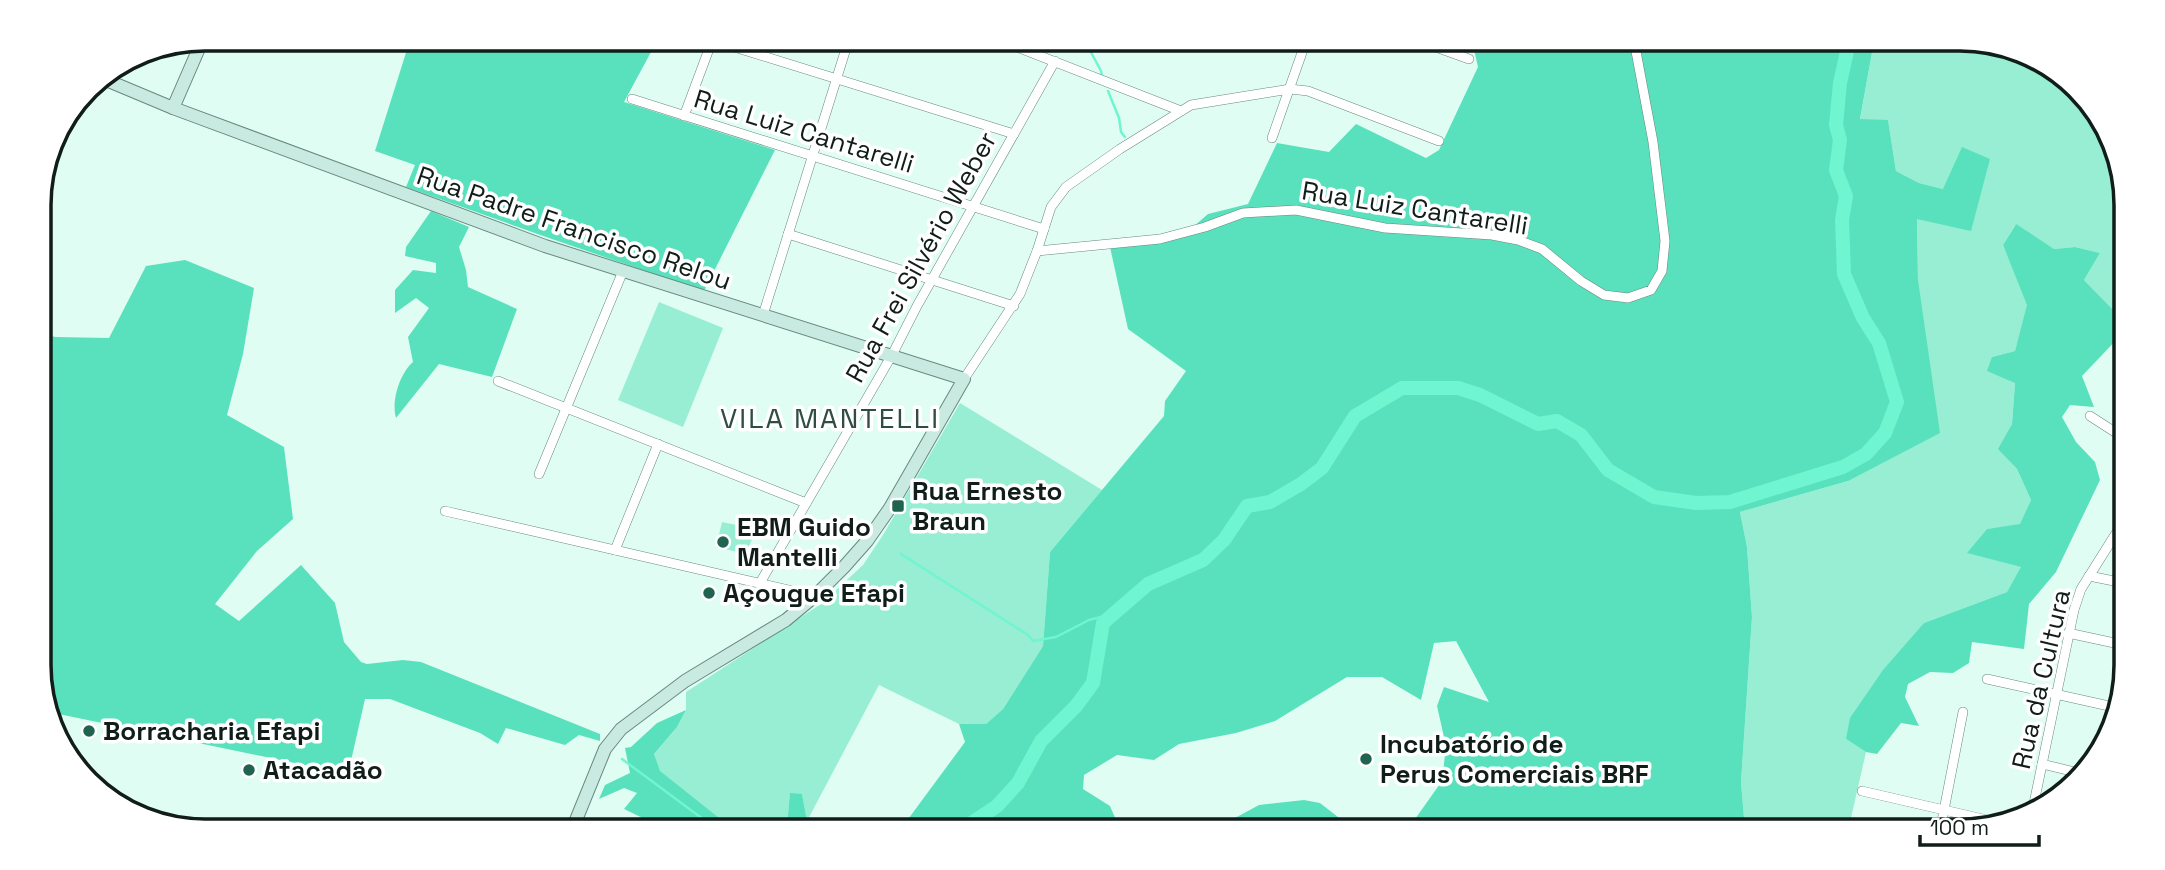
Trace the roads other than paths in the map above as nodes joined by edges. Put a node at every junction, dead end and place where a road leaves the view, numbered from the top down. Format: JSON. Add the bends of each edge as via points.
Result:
{"nodes":[{"id":1,"x":198,"y":51,"type":"edge"},
{"id":2,"x":709,"y":51,"type":"edge"},
{"id":3,"x":746,"y":51,"type":"edge"},
{"id":4,"x":845,"y":51,"type":"edge"},
{"id":5,"x":1026,"y":51,"type":"edge"},
{"id":6,"x":1304,"y":51,"type":"edge"},
{"id":7,"x":1447,"y":51,"type":"edge"},
{"id":8,"x":1636,"y":51,"type":"edge"},
{"id":9,"x":1469,"y":59,"type":"dead end"},
{"id":10,"x":1055,"y":61,"type":"junction"},
{"id":11,"x":837,"y":79,"type":"junction"},
{"id":12,"x":112,"y":82,"type":"edge"},
{"id":13,"x":1290,"y":89,"type":"junction"},
{"id":14,"x":632,"y":99,"type":"dead end"},
{"id":15,"x":173,"y":108,"type":"junction"},
{"id":16,"x":1181,"y":111,"type":"junction"},
{"id":17,"x":684,"y":116,"type":"junction"},
{"id":18,"x":1014,"y":134,"type":"junction"},
{"id":19,"x":1272,"y":138,"type":"dead end"},
{"id":20,"x":1439,"y":141,"type":"dead end"},
{"id":21,"x":813,"y":156,"type":"junction"},
{"id":22,"x":974,"y":206,"type":"junction"},
{"id":23,"x":1044,"y":229,"type":"junction"},
{"id":24,"x":788,"y":234,"type":"junction"},
{"id":25,"x":1037,"y":251,"type":"junction"},
{"id":26,"x":623,"y":271,"type":"junction"},
{"id":27,"x":932,"y":280,"type":"junction"},
{"id":28,"x":1014,"y":306,"type":"junction"},
{"id":29,"x":763,"y":316,"type":"junction"},
{"id":30,"x":892,"y":355,"type":"junction"},
{"id":31,"x":964,"y":379,"type":"junction"},
{"id":32,"x":498,"y":381,"type":"dead end"},
{"id":33,"x":566,"y":408,"type":"junction"},
{"id":34,"x":2090,"y":416,"type":"dead end"},
{"id":35,"x":2114,"y":431,"type":"edge"},
{"id":36,"x":658,"y":444,"type":"junction"},
{"id":37,"x":539,"y":474,"type":"dead end"},
{"id":38,"x":806,"y":503,"type":"junction"},
{"id":39,"x":445,"y":511,"type":"dead end"},
{"id":40,"x":2114,"y":536,"type":"edge"},
{"id":41,"x":615,"y":550,"type":"junction"},
{"id":42,"x":2089,"y":576,"type":"junction"},
{"id":43,"x":2114,"y":581,"type":"edge"},
{"id":44,"x":760,"y":583,"type":"junction"},
{"id":45,"x":815,"y":596,"type":"junction"},
{"id":46,"x":2068,"y":632,"type":"junction"},
{"id":47,"x":2114,"y":643,"type":"edge"},
{"id":48,"x":1987,"y":679,"type":"dead end"},
{"id":49,"x":2056,"y":694,"type":"junction"},
{"id":50,"x":2108,"y":706,"type":"edge"},
{"id":51,"x":1963,"y":712,"type":"dead end"},
{"id":52,"x":2042,"y":764,"type":"junction"},
{"id":53,"x":2071,"y":771,"type":"edge"},
{"id":54,"x":1862,"y":791,"type":"dead end"},
{"id":55,"x":2035,"y":800,"type":"edge"},
{"id":56,"x":1944,"y":811,"type":"junction"},
{"id":57,"x":1977,"y":818,"type":"edge"},
{"id":58,"x":576,"y":819,"type":"edge"},
{"id":59,"x":1942,"y":819,"type":"edge"}],
"edges":[{"from":1,"to":15,"type":"street"},
{"from":2,"to":17,"type":"street"},
{"from":3,"to":11,"type":"street"},
{"from":4,"to":11,"type":"street"},
{"from":5,"to":10,"type":"street"},
{"from":6,"to":13,"type":"street"},
{"from":7,"to":9,"type":"street"},
{"from":8,"to":25,"type":"street","name":"Rua Luiz Cantarelli","via":[[1665,242],[1662,271],[1651,290],[1628,298],[1605,295],[1542,249],[1518,240],[1385,228],[1296,210],[1243,213],[1160,239]]},
{"from":10,"to":16,"type":"street"},
{"from":10,"to":18,"type":"street","name":"Rua Frei Silvério Weber"},
{"from":11,"to":18,"type":"street"},
{"from":11,"to":21,"type":"street"},
{"from":12,"to":15,"type":"street","name":"Rua Padre Francisco Relou"},
{"from":13,"to":16,"type":"street","via":[[1191,105]]},
{"from":13,"to":19,"type":"street"},
{"from":13,"to":20,"type":"street","via":[[1308,91]]},
{"from":14,"to":17,"type":"street","name":"Rua Luiz Cantarelli"},
{"from":15,"to":26,"type":"street","name":"Rua Padre Francisco Relou"},
{"from":16,"to":23,"type":"street","via":[[1066,187],[1051,207]]},
{"from":17,"to":21,"type":"street","name":"Rua Luiz Cantarelli"},
{"from":18,"to":22,"type":"street","name":"Rua Frei Silvério Weber"},
{"from":21,"to":22,"type":"street","name":"Rua Luiz Cantarelli"},
{"from":21,"to":24,"type":"street"},
{"from":22,"to":23,"type":"street","name":"Rua Luiz Cantarelli"},
{"from":22,"to":27,"type":"street","name":"Rua Frei Silvério Weber"},
{"from":23,"to":25,"type":"street"},
{"from":24,"to":27,"type":"street"},
{"from":24,"to":29,"type":"street"},
{"from":25,"to":28,"type":"street"},
{"from":26,"to":29,"type":"street","name":"Rua Padre Francisco Relou"},
{"from":26,"to":33,"type":"street"},
{"from":27,"to":28,"type":"street"},
{"from":27,"to":30,"type":"street","name":"Rua Frei Silvério Weber"},
{"from":28,"to":31,"type":"street"},
{"from":29,"to":30,"type":"street","name":"Rua Padre Francisco Relou"},
{"from":30,"to":31,"type":"street","name":"Rua Padre Francisco Relou"},
{"from":30,"to":38,"type":"street","name":"Rua Frei Silvério Weber"},
{"from":31,"to":45,"type":"street","via":[[890,508],[867,541]]},
{"from":32,"to":33,"type":"street"},
{"from":33,"to":36,"type":"street"},
{"from":33,"to":37,"type":"street"},
{"from":34,"to":35,"type":"street"},
{"from":36,"to":38,"type":"street"},
{"from":36,"to":41,"type":"street"},
{"from":38,"to":44,"type":"street","name":"Rua Frei Silvério Weber"},
{"from":39,"to":41,"type":"street"},
{"from":40,"to":42,"type":"street","name":"Rua da Cultura"},
{"from":41,"to":44,"type":"street"},
{"from":42,"to":43,"type":"street"},
{"from":42,"to":46,"type":"street","name":"Rua da Cultura"},
{"from":44,"to":45,"type":"street"},
{"from":45,"to":58,"type":"street","via":[[621,729],[605,749]]},
{"from":46,"to":47,"type":"street"},
{"from":46,"to":49,"type":"street","name":"Rua da Cultura"},
{"from":48,"to":49,"type":"street"},
{"from":49,"to":50,"type":"street"},
{"from":49,"to":52,"type":"street","name":"Rua da Cultura"},
{"from":51,"to":56,"type":"street"},
{"from":52,"to":53,"type":"street"},
{"from":52,"to":55,"type":"street","name":"Rua da Cultura"},
{"from":54,"to":56,"type":"street"},
{"from":56,"to":57,"type":"street"},
{"from":56,"to":59,"type":"street"}]}
